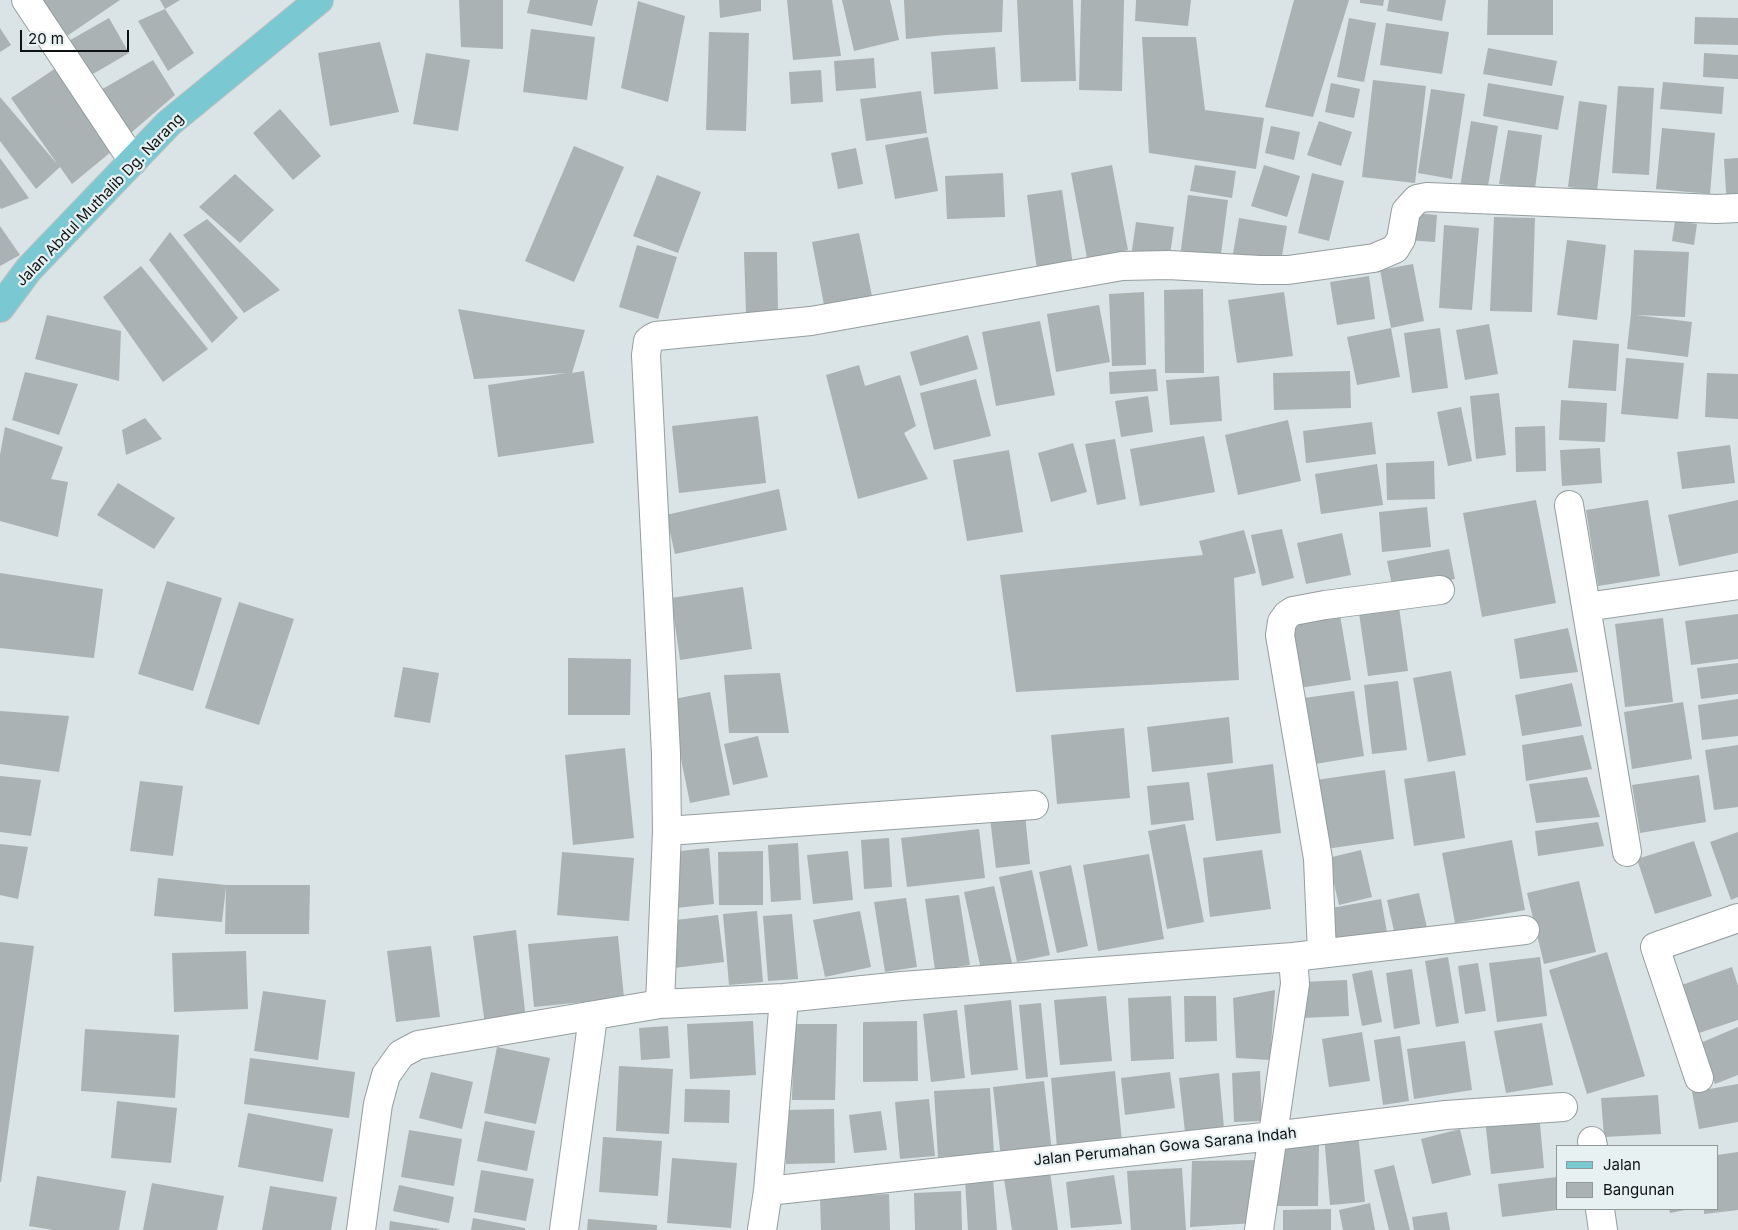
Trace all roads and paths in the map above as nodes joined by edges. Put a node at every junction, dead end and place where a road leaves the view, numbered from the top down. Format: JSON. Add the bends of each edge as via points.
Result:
{"nodes":[{"id":1,"x":26,"y":0,"type":"edge"},
{"id":2,"x":319,"y":0,"type":"edge"},
{"id":3,"x":133,"y":161,"type":"junction"},
{"id":4,"x":1738,"y":208,"type":"edge"},
{"id":5,"x":0,"y":308,"type":"edge"},
{"id":6,"x":1569,"y":505,"type":"dead end"},
{"id":7,"x":1738,"y":585,"type":"edge"},
{"id":8,"x":1440,"y":590,"type":"dead end"},
{"id":9,"x":1586,"y":607,"type":"junction"},
{"id":10,"x":1034,"y":805,"type":"dead end"},
{"id":11,"x":667,"y":831,"type":"junction"},
{"id":12,"x":1627,"y":852,"type":"dead end"},
{"id":13,"x":1738,"y":918,"type":"edge"},
{"id":14,"x":1525,"y":930,"type":"dead end"},
{"id":15,"x":1322,"y":953,"type":"junction"},
{"id":16,"x":1293,"y":957,"type":"junction"},
{"id":17,"x":784,"y":998,"type":"junction"},
{"id":18,"x":660,"y":1004,"type":"junction"},
{"id":19,"x":593,"y":1017,"type":"junction"},
{"id":20,"x":1699,"y":1078,"type":"dead end"},
{"id":21,"x":1563,"y":1107,"type":"dead end"},
{"id":22,"x":1273,"y":1136,"type":"junction"},
{"id":23,"x":768,"y":1191,"type":"junction"},
{"id":24,"x":1600,"y":1210,"type":"edge"},
{"id":25,"x":361,"y":1230,"type":"edge"},
{"id":26,"x":564,"y":1230,"type":"edge"},
{"id":27,"x":762,"y":1230,"type":"edge"},
{"id":28,"x":1259,"y":1230,"type":"edge"},
{"id":29,"x":1602,"y":1230,"type":"edge"}],
"edges":[{"from":1,"to":3,"type":"street"},
{"from":2,"to":3,"type":"main road","name":"Jalan Abdul Muthalib Dg. Narang","via":[[170,123]]},
{"from":3,"to":5,"type":"main road","name":"Jalan Abdul Muthalib Dg. Narang","via":[[29,269]]},
{"from":4,"to":11,"type":"street","via":[[1427,197],[1417,199],[1406,211],[1396,249],[1374,258],[1288,270],[1122,266],[811,321],[652,338],[648,341],[646,355]]},
{"from":6,"to":9,"type":"street"},
{"from":7,"to":9,"type":"street"},
{"from":8,"to":15,"type":"street","via":[[1325,605],[1286,615],[1282,622],[1280,635],[1318,859]]},
{"from":9,"to":12,"type":"street"},
{"from":10,"to":11,"type":"street"},
{"from":11,"to":18,"type":"street"},
{"from":13,"to":20,"type":"street","via":[[1655,947]]},
{"from":14,"to":15,"type":"street"},
{"from":15,"to":16,"type":"street"},
{"from":16,"to":17,"type":"street"},
{"from":16,"to":22,"type":"street","via":[[1295,984]]},
{"from":17,"to":18,"type":"street"},
{"from":17,"to":23,"type":"street"},
{"from":18,"to":19,"type":"street"},
{"from":19,"to":25,"type":"street","via":[[418,1045],[401,1054],[386,1075],[378,1104]]},
{"from":19,"to":26,"type":"street"},
{"from":21,"to":22,"type":"street","name":"Jalan Perumahan Gowa Sarana Indah","via":[[1446,1115]]},
{"from":22,"to":23,"type":"street","name":"Jalan Perumahan Gowa Sarana Indah"},
{"from":22,"to":28,"type":"street"},
{"from":23,"to":27,"type":"street"},
{"from":24,"to":29,"type":"street"}]}
